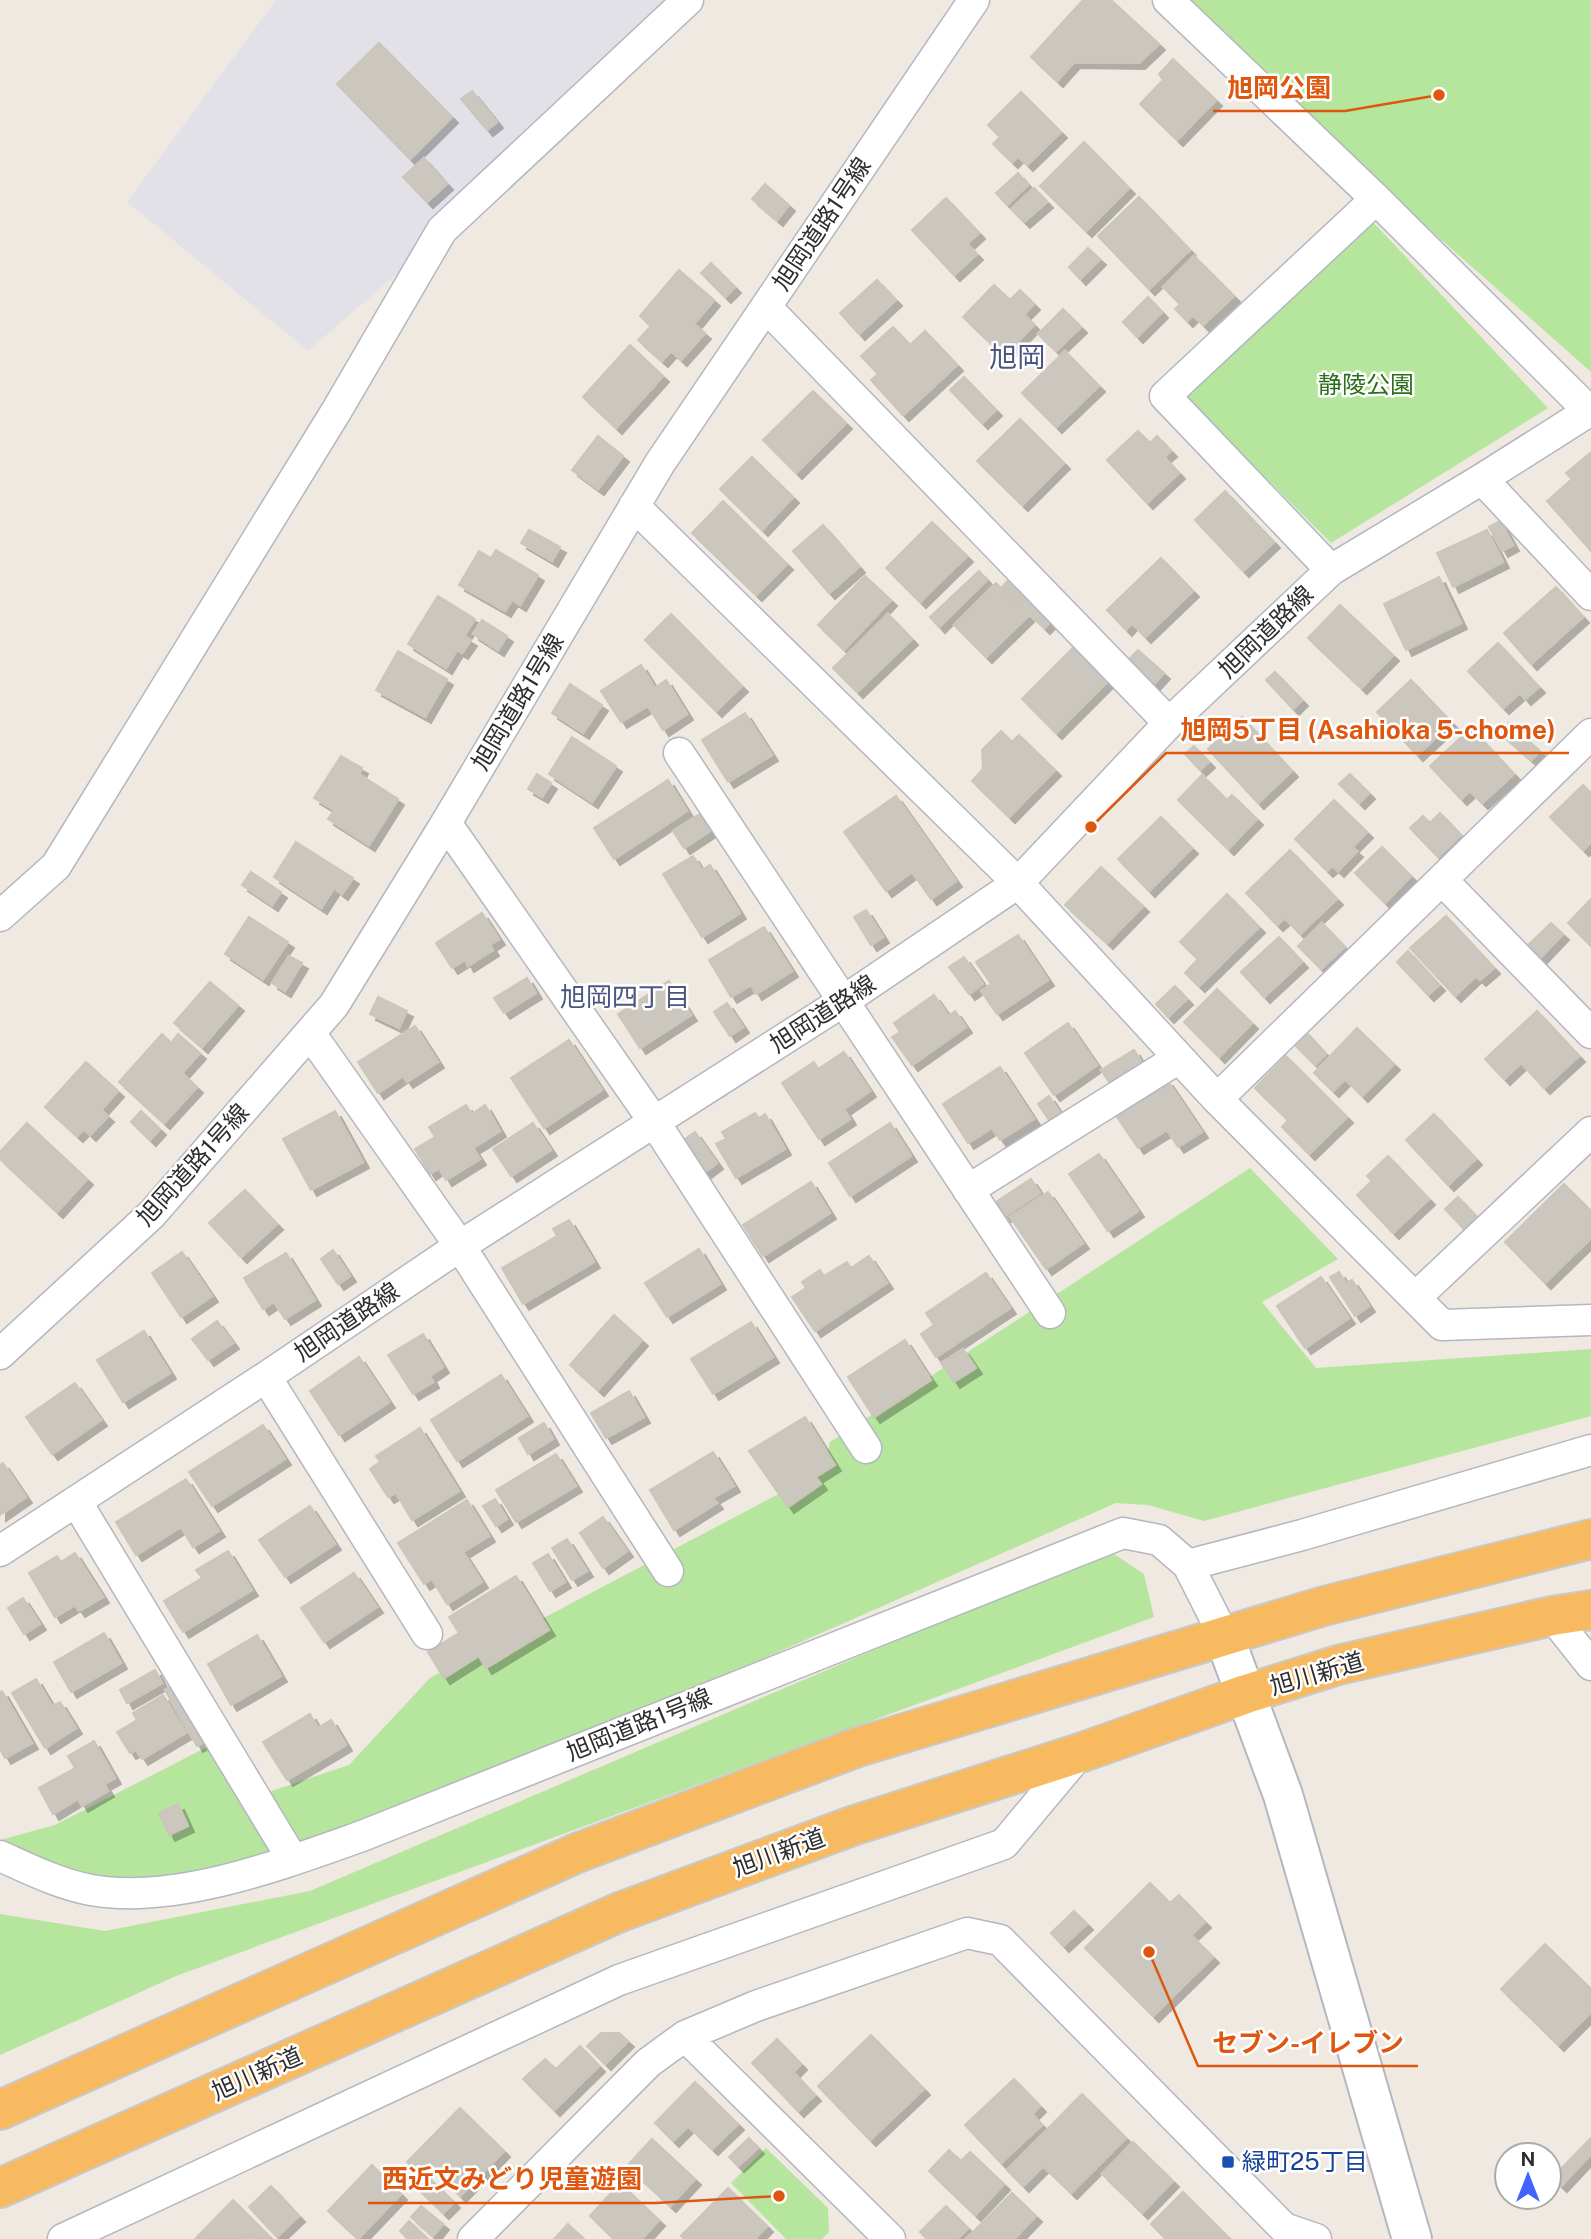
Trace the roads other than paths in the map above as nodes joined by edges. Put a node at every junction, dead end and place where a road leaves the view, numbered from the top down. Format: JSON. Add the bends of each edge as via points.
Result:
{"nodes":[{"id":1,"x":688,"y":0,"type":"edge"},
{"id":2,"x":974,"y":0,"type":"edge"},
{"id":3,"x":1168,"y":0,"type":"edge"},
{"id":4,"x":1376,"y":199,"type":"junction"},
{"id":5,"x":766,"y":307,"type":"junction"},
{"id":6,"x":1590,"y":410,"type":"edge"},
{"id":7,"x":1482,"y":479,"type":"junction"},
{"id":8,"x":634,"y":506,"type":"junction"},
{"id":9,"x":1331,"y":570,"type":"junction"},
{"id":10,"x":1591,"y":595,"type":"edge"},
{"id":11,"x":1170,"y":723,"type":"junction"},
{"id":12,"x":1591,"y":734,"type":"edge"},
{"id":13,"x":679,"y":753,"type":"dead end"},
{"id":14,"x":446,"y":823,"type":"junction"},
{"id":15,"x":1442,"y":880,"type":"junction"},
{"id":16,"x":1018,"y":883,"type":"junction"},
{"id":17,"x":0,"y":916,"type":"edge"},
{"id":18,"x":842,"y":1002,"type":"junction"},
{"id":19,"x":1591,"y":1032,"type":"edge"},
{"id":20,"x":310,"y":1033,"type":"junction"},
{"id":21,"x":1179,"y":1058,"type":"junction"},
{"id":22,"x":1217,"y":1099,"type":"junction"},
{"id":23,"x":654,"y":1124,"type":"junction"},
{"id":24,"x":1591,"y":1132,"type":"edge"},
{"id":25,"x":968,"y":1189,"type":"junction"},
{"id":26,"x":460,"y":1247,"type":"junction"},
{"id":27,"x":1416,"y":1297,"type":"junction"},
{"id":28,"x":1050,"y":1312,"type":"dead end"},
{"id":29,"x":1591,"y":1320,"type":"edge"},
{"id":30,"x":0,"y":1354,"type":"edge"},
{"id":31,"x":266,"y":1377,"type":"junction"},
{"id":32,"x":866,"y":1448,"type":"dead end"},
{"id":33,"x":1591,"y":1450,"type":"edge"},
{"id":34,"x":76,"y":1501,"type":"junction"},
{"id":35,"x":1591,"y":1539,"type":"edge"},
{"id":36,"x":0,"y":1551,"type":"edge"},
{"id":37,"x":1188,"y":1565,"type":"junction"},
{"id":38,"x":668,"y":1571,"type":"dead end"},
{"id":39,"x":1591,"y":1610,"type":"edge"},
{"id":40,"x":1552,"y":1616,"type":"junction"},
{"id":41,"x":427,"y":1634,"type":"dead end"},
{"id":42,"x":1224,"y":1636,"type":"junction"},
{"id":43,"x":1591,"y":1665,"type":"edge"},
{"id":44,"x":1246,"y":1694,"type":"junction"},
{"id":45,"x":1080,"y":1753,"type":"junction"},
{"id":46,"x":0,"y":1856,"type":"edge"},
{"id":47,"x":293,"y":1860,"type":"junction"},
{"id":48,"x":685,"y":2036,"type":"junction"},
{"id":49,"x":0,"y":2110,"type":"edge"},
{"id":50,"x":0,"y":2188,"type":"edge"},
{"id":51,"x":872,"y":2233,"type":"edge"},
{"id":52,"x":1279,"y":2234,"type":"edge"},
{"id":53,"x":1408,"y":2238,"type":"edge"},
{"id":54,"x":64,"y":2239,"type":"edge"},
{"id":55,"x":473,"y":2239,"type":"edge"},
{"id":56,"x":1316,"y":2239,"type":"edge"}],
"edges":[{"from":1,"to":17,"type":"street","via":[[442,230],[337,410],[56,866]]},
{"from":2,"to":5,"type":"street","name":"旭岡道路1号線"},
{"from":3,"to":4,"type":"street"},
{"from":4,"to":6,"type":"street"},
{"from":4,"to":9,"type":"street","via":[[1165,396]]},
{"from":5,"to":8,"type":"street","name":"旭岡道路1号線"},
{"from":5,"to":11,"type":"street"},
{"from":6,"to":7,"type":"street","name":"旭岡道路線"},
{"from":7,"to":9,"type":"street","name":"旭岡道路線"},
{"from":7,"to":10,"type":"street"},
{"from":8,"to":14,"type":"street","name":"旭岡道路1号線"},
{"from":8,"to":16,"type":"street"},
{"from":9,"to":11,"type":"street","name":"旭岡道路線"},
{"from":11,"to":16,"type":"street","name":"旭岡道路線"},
{"from":12,"to":15,"type":"street"},
{"from":13,"to":18,"type":"street"},
{"from":14,"to":20,"type":"street","name":"旭岡道路1号線","via":[[334,1005]]},
{"from":14,"to":23,"type":"street"},
{"from":15,"to":19,"type":"street"},
{"from":15,"to":22,"type":"street"},
{"from":16,"to":18,"type":"street","name":"旭岡道路線"},
{"from":16,"to":21,"type":"street"},
{"from":18,"to":23,"type":"street","name":"旭岡道路線"},
{"from":18,"to":25,"type":"street"},
{"from":20,"to":26,"type":"street"},
{"from":20,"to":30,"type":"street","name":"旭岡道路1号線","via":[[152,1214]]},
{"from":21,"to":22,"type":"street"},
{"from":21,"to":25,"type":"street"},
{"from":22,"to":27,"type":"street"},
{"from":23,"to":26,"type":"street","name":"旭岡道路線"},
{"from":23,"to":32,"type":"street"},
{"from":24,"to":27,"type":"street"},
{"from":25,"to":28,"type":"street"},
{"from":26,"to":31,"type":"street","name":"旭岡道路線"},
{"from":26,"to":38,"type":"street"},
{"from":27,"to":29,"type":"street","via":[[1442,1325]]},
{"from":31,"to":34,"type":"street","name":"旭岡道路線"},
{"from":31,"to":41,"type":"street"},
{"from":33,"to":37,"type":"street"},
{"from":34,"to":36,"type":"street","name":"旭岡道路線"},
{"from":34,"to":47,"type":"street"},
{"from":35,"to":42,"type":"highway"},
{"from":37,"to":42,"type":"street","name":"旭岡道路1号線"},
{"from":37,"to":47,"type":"street","name":"旭岡道路1号線","via":[[1159,1540],[1122,1532]]},
{"from":39,"to":40,"type":"highway","name":"旭川新道"},
{"from":40,"to":43,"type":"street"},
{"from":40,"to":44,"type":"highway","name":"旭川新道","via":[[1338,1665]]},
{"from":42,"to":44,"type":"main road"},
{"from":42,"to":49,"type":"highway","via":[[855,1748],[577,1853]]},
{"from":44,"to":45,"type":"highway","name":"旭川新道"},
{"from":44,"to":53,"type":"main road","via":[[1283,1795]]},
{"from":45,"to":50,"type":"highway","name":"旭川新道","via":[[852,1826],[620,1912]]},
{"from":45,"to":54,"type":"street","via":[[1004,1844],[620,1980]]},
{"from":46,"to":47,"type":"street","name":"旭岡道路1号線","via":[[90,1889],[148,1894]]},
{"from":48,"to":51,"type":"street"},
{"from":48,"to":52,"type":"street","via":[[967,1933],[1000,1940]]},
{"from":48,"to":55,"type":"street","via":[[648,2063]]},
{"from":52,"to":56,"type":"street"}]}
